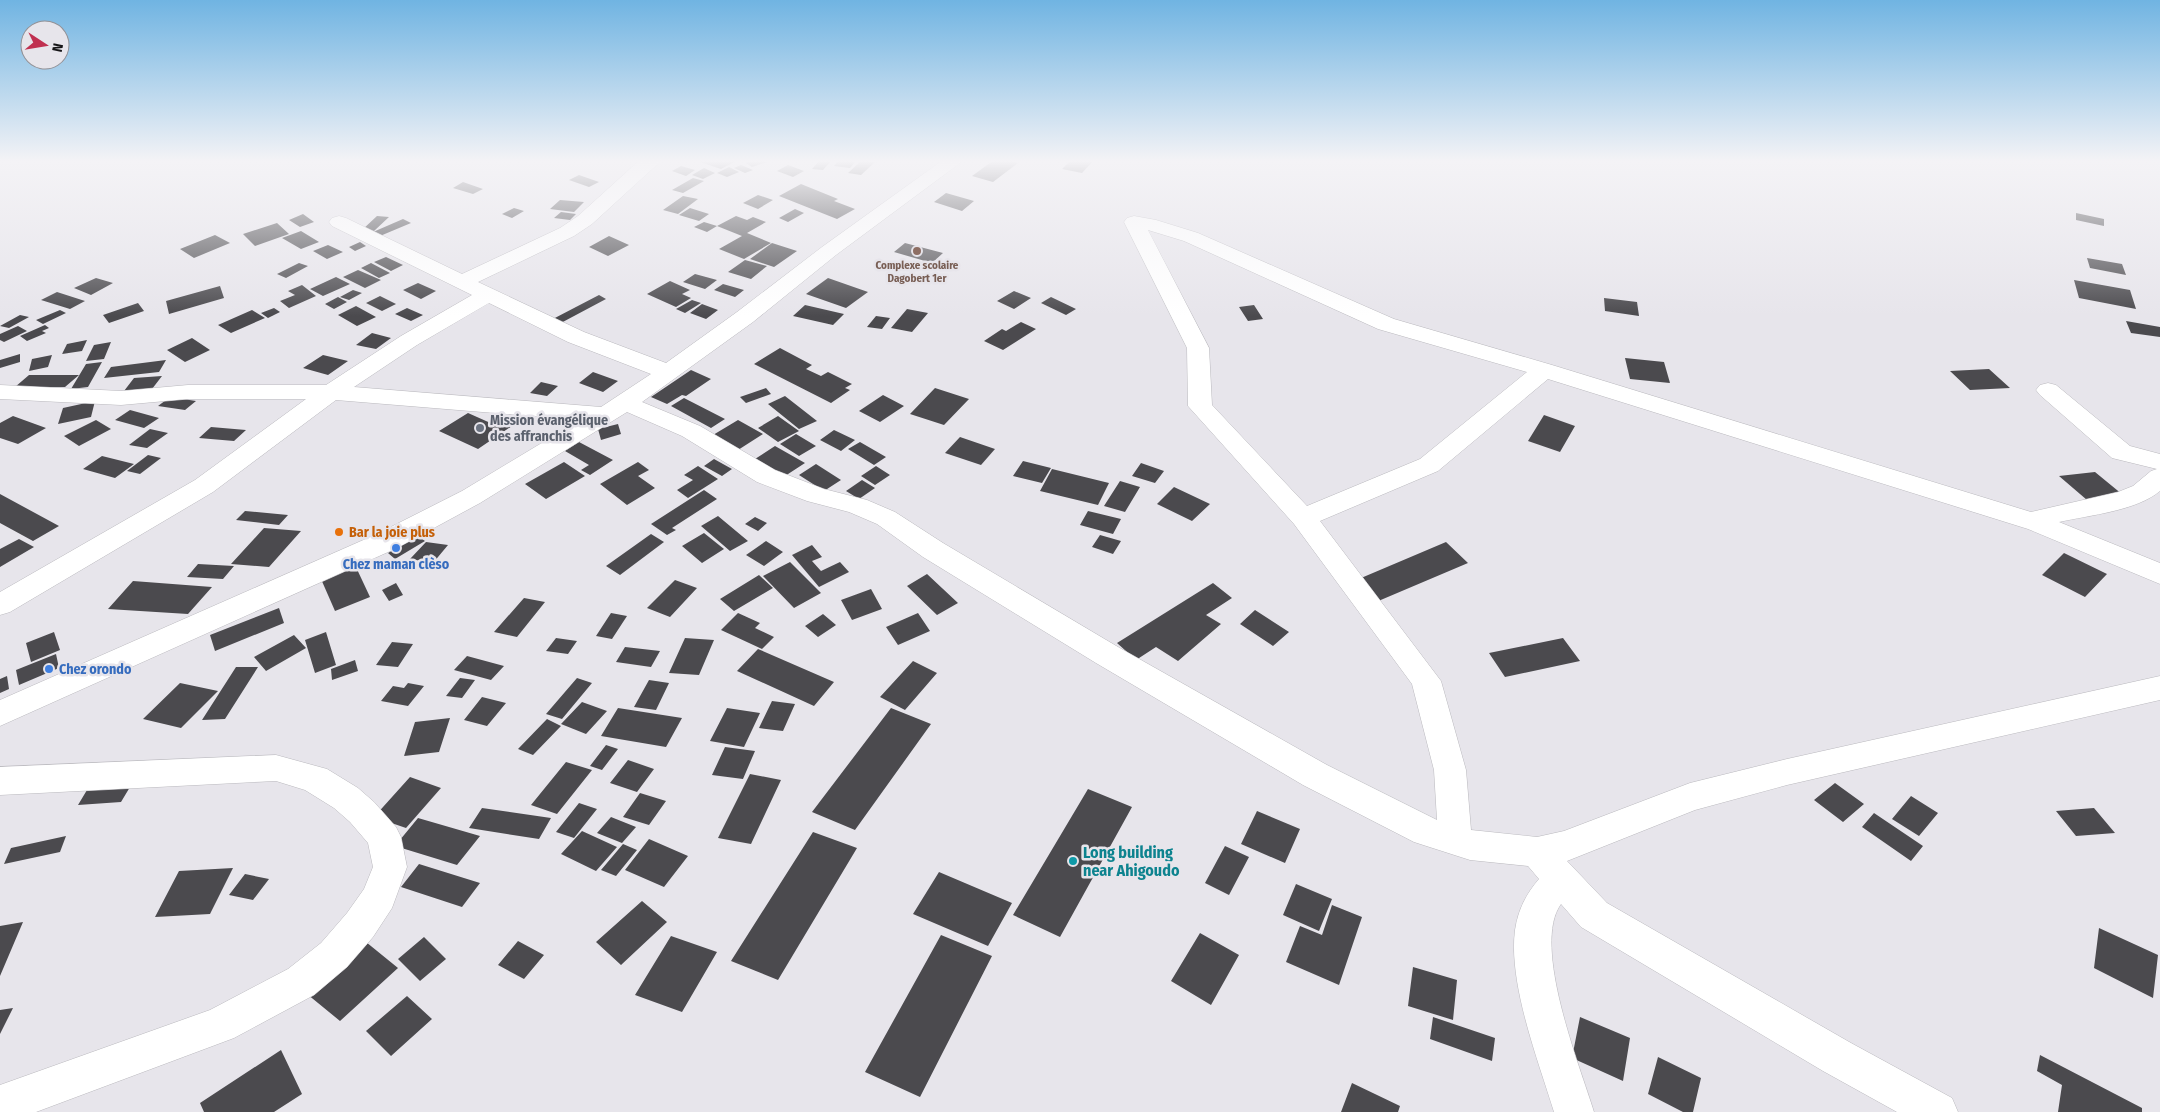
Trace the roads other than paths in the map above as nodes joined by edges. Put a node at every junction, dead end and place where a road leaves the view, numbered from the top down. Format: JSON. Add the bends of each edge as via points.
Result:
{"nodes":[{"id":1,"x":593,"y":212,"type":"edge"},
{"id":2,"x":883,"y":212,"type":"edge"},
{"id":3,"x":339,"y":222,"type":"dead end"},
{"id":4,"x":463,"y":281,"type":"junction"},
{"id":5,"x":488,"y":295,"type":"junction"},
{"id":6,"x":1544,"y":370,"type":"junction"},
{"id":7,"x":668,"y":372,"type":"junction"},
{"id":8,"x":2048,"y":390,"type":"dead end"},
{"id":9,"x":0,"y":392,"type":"edge"},
{"id":10,"x":331,"y":392,"type":"junction"},
{"id":11,"x":615,"y":409,"type":"junction"},
{"id":12,"x":2160,"y":462,"type":"edge"},
{"id":13,"x":2160,"y":477,"type":"edge"},
{"id":14,"x":1303,"y":518,"type":"junction"},
{"id":15,"x":2037,"y":523,"type":"junction"},
{"id":16,"x":2160,"y":574,"type":"edge"},
{"id":17,"x":0,"y":605,"type":"edge"},
{"id":18,"x":2160,"y":688,"type":"edge"},
{"id":19,"x":0,"y":714,"type":"edge"},
{"id":20,"x":0,"y":781,"type":"edge"},
{"id":21,"x":1455,"y":840,"type":"junction"},
{"id":22,"x":1548,"y":866,"type":"junction"},
{"id":23,"x":0,"y":1105,"type":"edge"},
{"id":24,"x":1574,"y":1112,"type":"edge"},
{"id":25,"x":1938,"y":1112,"type":"edge"}],
"edges":[{"from":1,"to":4,"type":"street","via":[[567,232]]},
{"from":2,"to":7,"type":"street","via":[[745,318]]},
{"from":3,"to":4,"type":"street"},
{"from":4,"to":5,"type":"street"},
{"from":5,"to":7,"type":"street","via":[[576,337]]},
{"from":5,"to":10,"type":"street","via":[[426,328]]},
{"from":6,"to":14,"type":"street","via":[[1428,465]]},
{"from":6,"to":14,"type":"street","via":[[1386,324],[1191,236],[1134,222],[1198,348],[1200,406]]},
{"from":6,"to":15,"type":"street"},
{"from":7,"to":11,"type":"street"},
{"from":8,"to":12,"type":"street","via":[[2120,452]]},
{"from":9,"to":10,"type":"street","via":[[121,398],[188,392]]},
{"from":10,"to":11,"type":"street"},
{"from":10,"to":17,"type":"street","via":[[204,486]]},
{"from":11,"to":19,"type":"street","via":[[471,497],[387,541]]},
{"from":11,"to":21,"type":"street","via":[[691,431],[766,476],[886,518],[1107,655],[1315,775],[1426,832]]},
{"from":13,"to":15,"type":"street","via":[[2142,492],[2124,499],[2041,517]]},
{"from":14,"to":21,"type":"street","via":[[1426,681],[1450,770]]},
{"from":15,"to":16,"type":"street"},
{"from":18,"to":22,"type":"street","via":[[1690,797],[1566,846]]},
{"from":20,"to":23,"type":"street","via":[[276,768],[315,778],[362,812],[384,837],[390,868],[379,897],[360,925],[334,955],[301,982],[220,1025]]},
{"from":21,"to":22,"type":"street"},
{"from":22,"to":24,"type":"street","via":[[1532,941],[1538,990]]},
{"from":22,"to":25,"type":"street","via":[[1594,915],[1836,1057]]}]}
